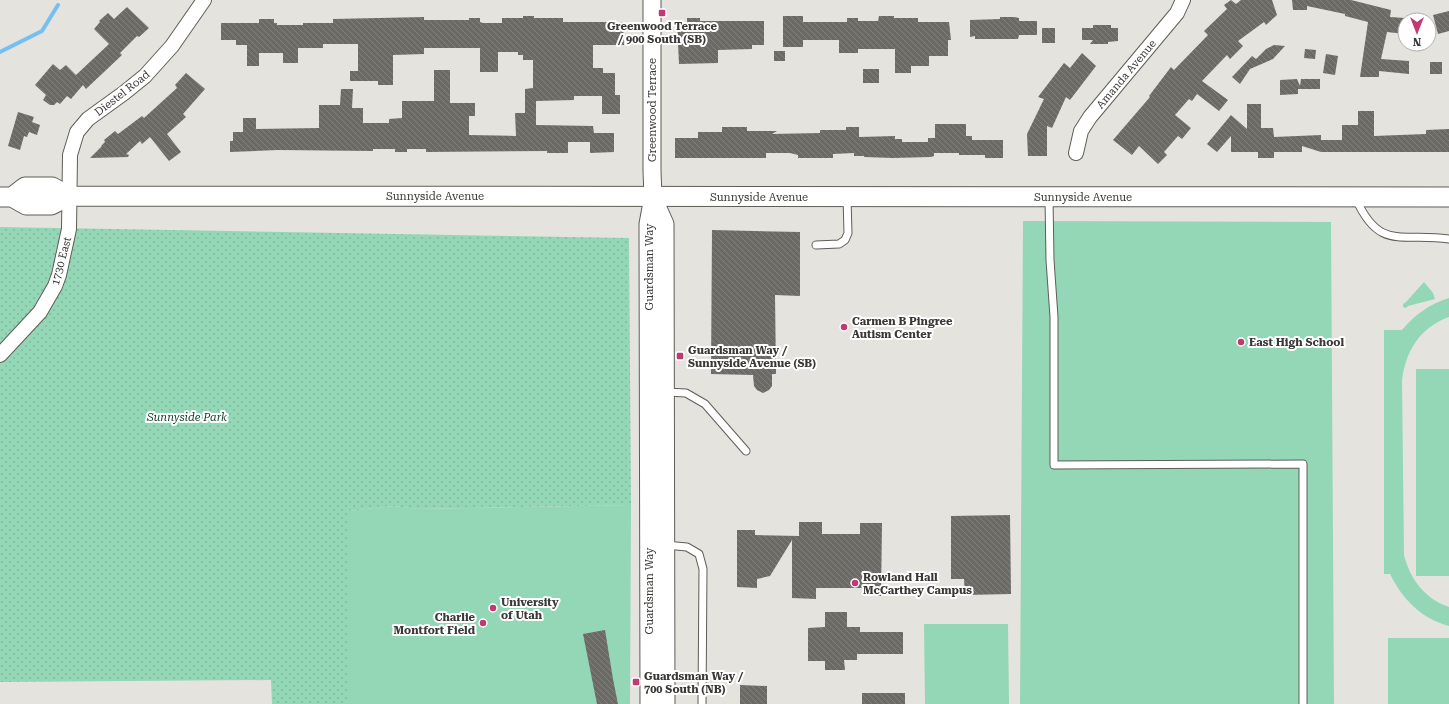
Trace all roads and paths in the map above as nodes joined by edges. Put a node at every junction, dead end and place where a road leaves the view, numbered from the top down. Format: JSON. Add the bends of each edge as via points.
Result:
{"nodes":[{"id":1,"x":204,"y":0,"type":"edge"},
{"id":2,"x":652,"y":0,"type":"edge"},
{"id":3,"x":1183,"y":0,"type":"edge"},
{"id":4,"x":1076,"y":152,"type":"dead end"},
{"id":5,"x":69,"y":196,"type":"junction"},
{"id":6,"x":6,"y":197,"type":"edge"},
{"id":7,"x":653,"y":197,"type":"junction"},
{"id":8,"x":847,"y":197,"type":"junction"},
{"id":9,"x":1049,"y":197,"type":"junction"},
{"id":10,"x":1355,"y":197,"type":"junction"},
{"id":11,"x":1449,"y":197,"type":"edge"},
{"id":12,"x":1449,"y":239,"type":"edge"},
{"id":13,"x":816,"y":245,"type":"dead end"},
{"id":14,"x":0,"y":355,"type":"edge"},
{"id":15,"x":666,"y":392,"type":"junction"},
{"id":16,"x":746,"y":451,"type":"dead end"},
{"id":17,"x":666,"y":545,"type":"junction"},
{"id":18,"x":649,"y":546,"type":"junction"},
{"id":19,"x":649,"y":704,"type":"edge"},
{"id":20,"x":666,"y":704,"type":"edge"},
{"id":21,"x":702,"y":704,"type":"edge"},
{"id":22,"x":1303,"y":704,"type":"edge"}],
"edges":[{"from":1,"to":5,"type":"street","name":"Diestel Road","via":[[172,46],[145,76],[82,126],[74,140],[70,156]]},
{"from":2,"to":7,"type":"street","name":"Greenwood Terrace"},
{"from":3,"to":4,"type":"street","name":"Amanda Avenue","via":[[1177,13],[1088,120],[1081,131]]},
{"from":5,"to":6,"type":"main road","name":"Sunnyside Avenue","via":[[51,205],[26,205]]},
{"from":5,"to":7,"type":"main road","name":"Sunnyside Avenue"},
{"from":5,"to":14,"type":"street","name":"1730 East","via":[[69,229],[55,286],[40,312]]},
{"from":7,"to":8,"type":"main road","name":"Sunnyside Avenue"},
{"from":7,"to":15,"type":"street","name":"Guardsman Way","via":[[665,224]]},
{"from":7,"to":18,"type":"street","name":"Guardsman Way","via":[[648,224]]},
{"from":8,"to":9,"type":"main road","name":"Sunnyside Avenue"},
{"from":8,"to":13,"type":"lane","via":[[848,233],[845,240],[839,244]]},
{"from":9,"to":10,"type":"main road","name":"Sunnyside Avenue"},
{"from":9,"to":22,"type":"lane","via":[[1054,317],[1054,465],[1303,464]]},
{"from":10,"to":11,"type":"main road","name":"Sunnyside Avenue"},
{"from":10,"to":12,"type":"lane","via":[[1372,227],[1380,232],[1390,236],[1434,236]]},
{"from":15,"to":16,"type":"lane","via":[[686,393],[705,404]]},
{"from":15,"to":17,"type":"street","name":"Guardsman Way"},
{"from":17,"to":18,"type":"lane"},
{"from":17,"to":20,"type":"street","name":"Guardsman Way"},
{"from":17,"to":21,"type":"lane","via":[[686,547],[699,554],[703,569]]},
{"from":18,"to":19,"type":"street","name":"Guardsman Way"}]}
